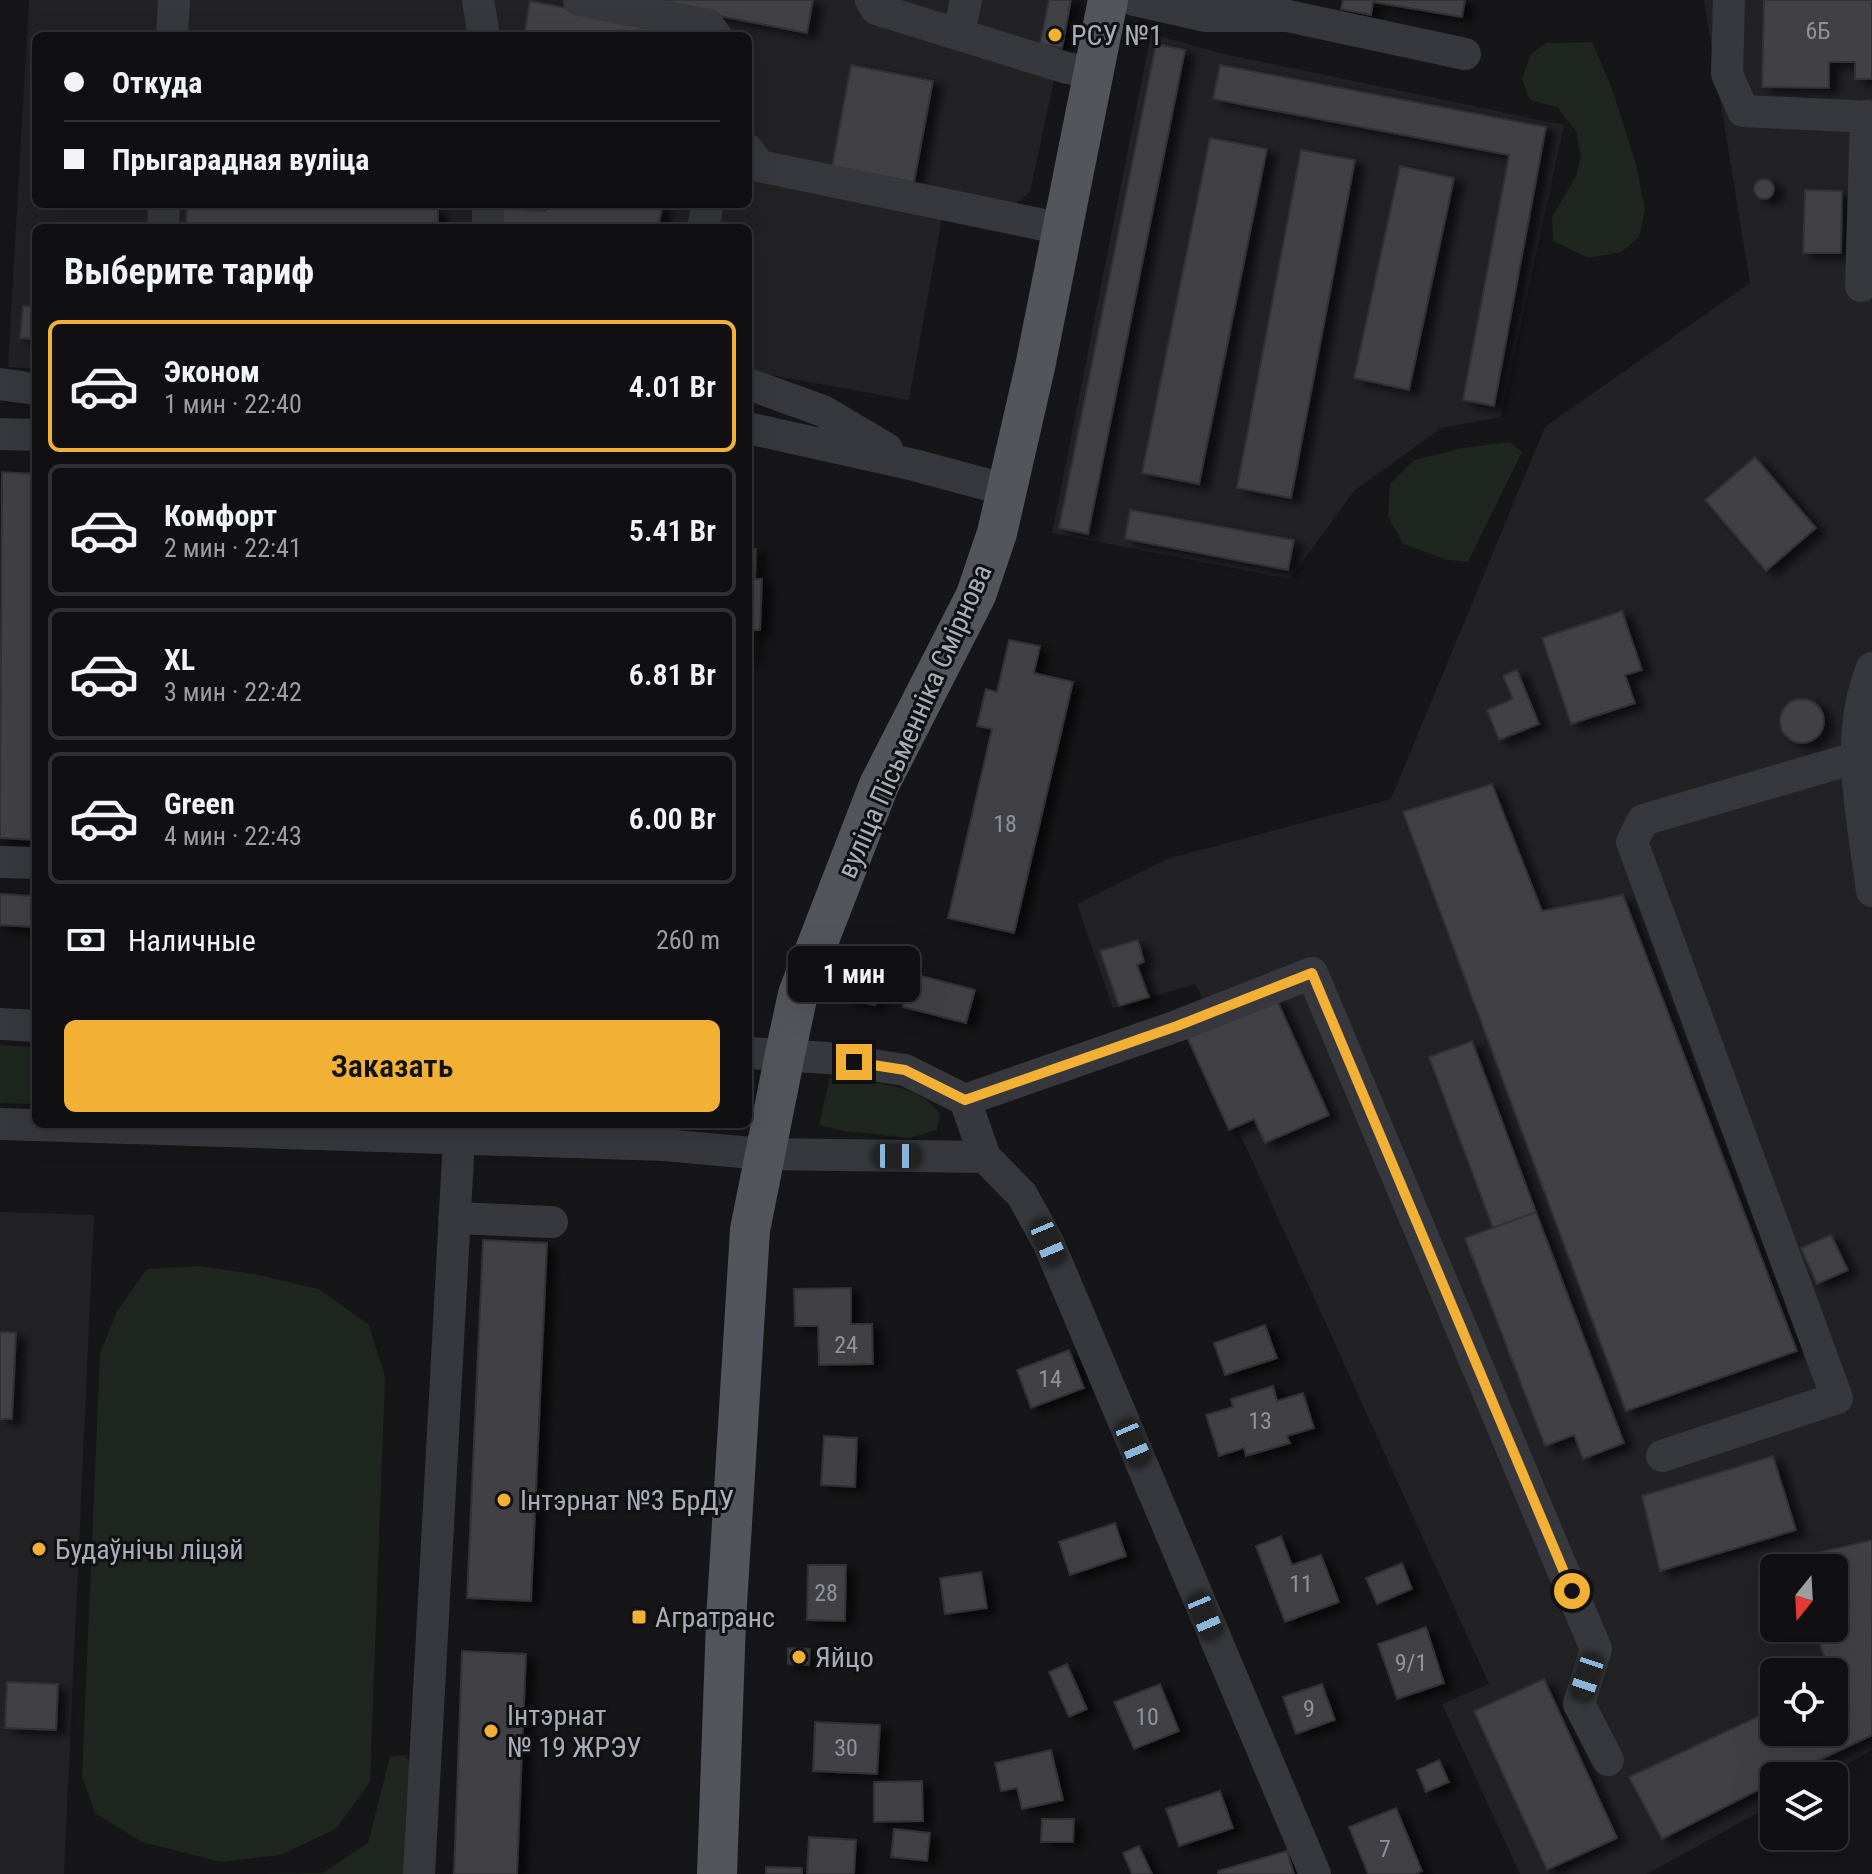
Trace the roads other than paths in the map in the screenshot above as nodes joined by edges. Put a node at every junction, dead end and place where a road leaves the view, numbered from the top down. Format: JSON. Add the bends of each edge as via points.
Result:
{"nodes":[{"id":1,"x":174,"y":0,"type":"edge"},
{"id":2,"x":478,"y":0,"type":"edge"},
{"id":3,"x":579,"y":0,"type":"edge"},
{"id":4,"x":871,"y":0,"type":"edge"},
{"id":5,"x":966,"y":0,"type":"edge"},
{"id":6,"x":1108,"y":0,"type":"edge"},
{"id":7,"x":1134,"y":0,"type":"edge"},
{"id":8,"x":1729,"y":0,"type":"edge"},
{"id":9,"x":172,"y":32,"type":"edge"},
{"id":10,"x":483,"y":32,"type":"edge"},
{"id":11,"x":713,"y":32,"type":"edge"},
{"id":12,"x":959,"y":33,"type":"junction"},
{"id":13,"x":1465,"y":54,"type":"dead end"},
{"id":14,"x":1094,"y":72,"type":"junction"},
{"id":15,"x":1869,"y":116,"type":"edge"},
{"id":16,"x":752,"y":156,"type":"edge"},
{"id":17,"x":1063,"y":229,"type":"junction"},
{"id":18,"x":1861,"y":286,"type":"dead end"},
{"id":19,"x":0,"y":384,"type":"edge"},
{"id":20,"x":752,"y":385,"type":"edge"},
{"id":21,"x":32,"y":388,"type":"edge"},
{"id":22,"x":752,"y":429,"type":"edge"},
{"id":23,"x":0,"y":434,"type":"edge"},
{"id":24,"x":32,"y":435,"type":"edge"},
{"id":25,"x":914,"y":465,"type":"junction"},
{"id":26,"x":1007,"y":490,"type":"junction"},
{"id":27,"x":1872,"y":668,"type":"edge"},
{"id":28,"x":1855,"y":758,"type":"junction"},
{"id":29,"x":0,"y":862,"type":"edge"},
{"id":30,"x":32,"y":863,"type":"edge"},
{"id":31,"x":1872,"y":891,"type":"edge"},
{"id":32,"x":0,"y":1024,"type":"edge"},
{"id":33,"x":32,"y":1026,"type":"edge"},
{"id":34,"x":766,"y":1054,"type":"edge"},
{"id":35,"x":965,"y":1100,"type":"junction"},
{"id":36,"x":0,"y":1124,"type":"edge"},
{"id":37,"x":32,"y":1125,"type":"edge"},
{"id":38,"x":122,"y":1128,"type":"edge"},
{"id":39,"x":459,"y":1139,"type":"junction"},
{"id":40,"x":764,"y":1154,"type":"junction"},
{"id":41,"x":985,"y":1157,"type":"junction"},
{"id":42,"x":454,"y":1218,"type":"junction"},
{"id":43,"x":552,"y":1222,"type":"dead end"},
{"id":44,"x":1662,"y":1456,"type":"dead end"},
{"id":45,"x":1608,"y":1760,"type":"dead end"},
{"id":46,"x":419,"y":1874,"type":"edge"},
{"id":47,"x":717,"y":1874,"type":"edge"},
{"id":48,"x":1315,"y":1874,"type":"edge"}],
"edges":[{"from":1,"to":9,"type":"street"},
{"from":2,"to":10,"type":"street"},
{"from":3,"to":11,"type":"street","via":[[708,25]]},
{"from":4,"to":12,"type":"street","via":[[876,9]]},
{"from":5,"to":12,"type":"street"},
{"from":6,"to":14,"type":"main road","name":"вуліца Пісьменніка Смірнова"},
{"from":7,"to":13,"type":"street","via":[[1205,16],[1288,16]]},
{"from":8,"to":15,"type":"street","via":[[1727,74],[1743,111]]},
{"from":12,"to":14,"type":"street"},
{"from":14,"to":17,"type":"main road","name":"вуліца Пісьменніка Смірнова"},
{"from":15,"to":18,"type":"street"},
{"from":16,"to":17,"type":"street","via":[[759,166]]},
{"from":17,"to":26,"type":"main road","name":"вуліца Пісьменніка Смірнова"},
{"from":19,"to":21,"type":"street"},
{"from":20,"to":25,"type":"street","via":[[823,411]]},
{"from":22,"to":25,"type":"street"},
{"from":23,"to":24,"type":"street"},
{"from":25,"to":26,"type":"street"},
{"from":26,"to":34,"type":"main road","name":"вуліца Пісьменніка Смірнова","via":[[976,595],[879,785],[798,994]]},
{"from":27,"to":28,"type":"street","via":[[1863,689]]},
{"from":28,"to":31,"type":"street"},
{"from":28,"to":44,"type":"street","via":[[1643,820],[1632,842],[1837,1398]]},
{"from":29,"to":30,"type":"street"},
{"from":32,"to":33,"type":"street"},
{"from":34,"to":35,"type":"street","via":[[905,1070]]},
{"from":34,"to":40,"type":"main road","name":"вуліца Пісьменніка Смірнова"},
{"from":35,"to":41,"type":"street"},
{"from":35,"to":45,"type":"street","via":[[1312,973],[1596,1649],[1579,1704]]},
{"from":36,"to":37,"type":"street"},
{"from":38,"to":39,"type":"street"},
{"from":39,"to":40,"type":"street","via":[[664,1145]]},
{"from":39,"to":42,"type":"street"},
{"from":40,"to":41,"type":"street"},
{"from":40,"to":47,"type":"main road","name":"вуліца Пісьменніка Смірнова","via":[[750,1230]]},
{"from":41,"to":48,"type":"street","via":[[1022,1195],[1048,1242]]},
{"from":42,"to":43,"type":"street"},
{"from":42,"to":46,"type":"street"}]}
